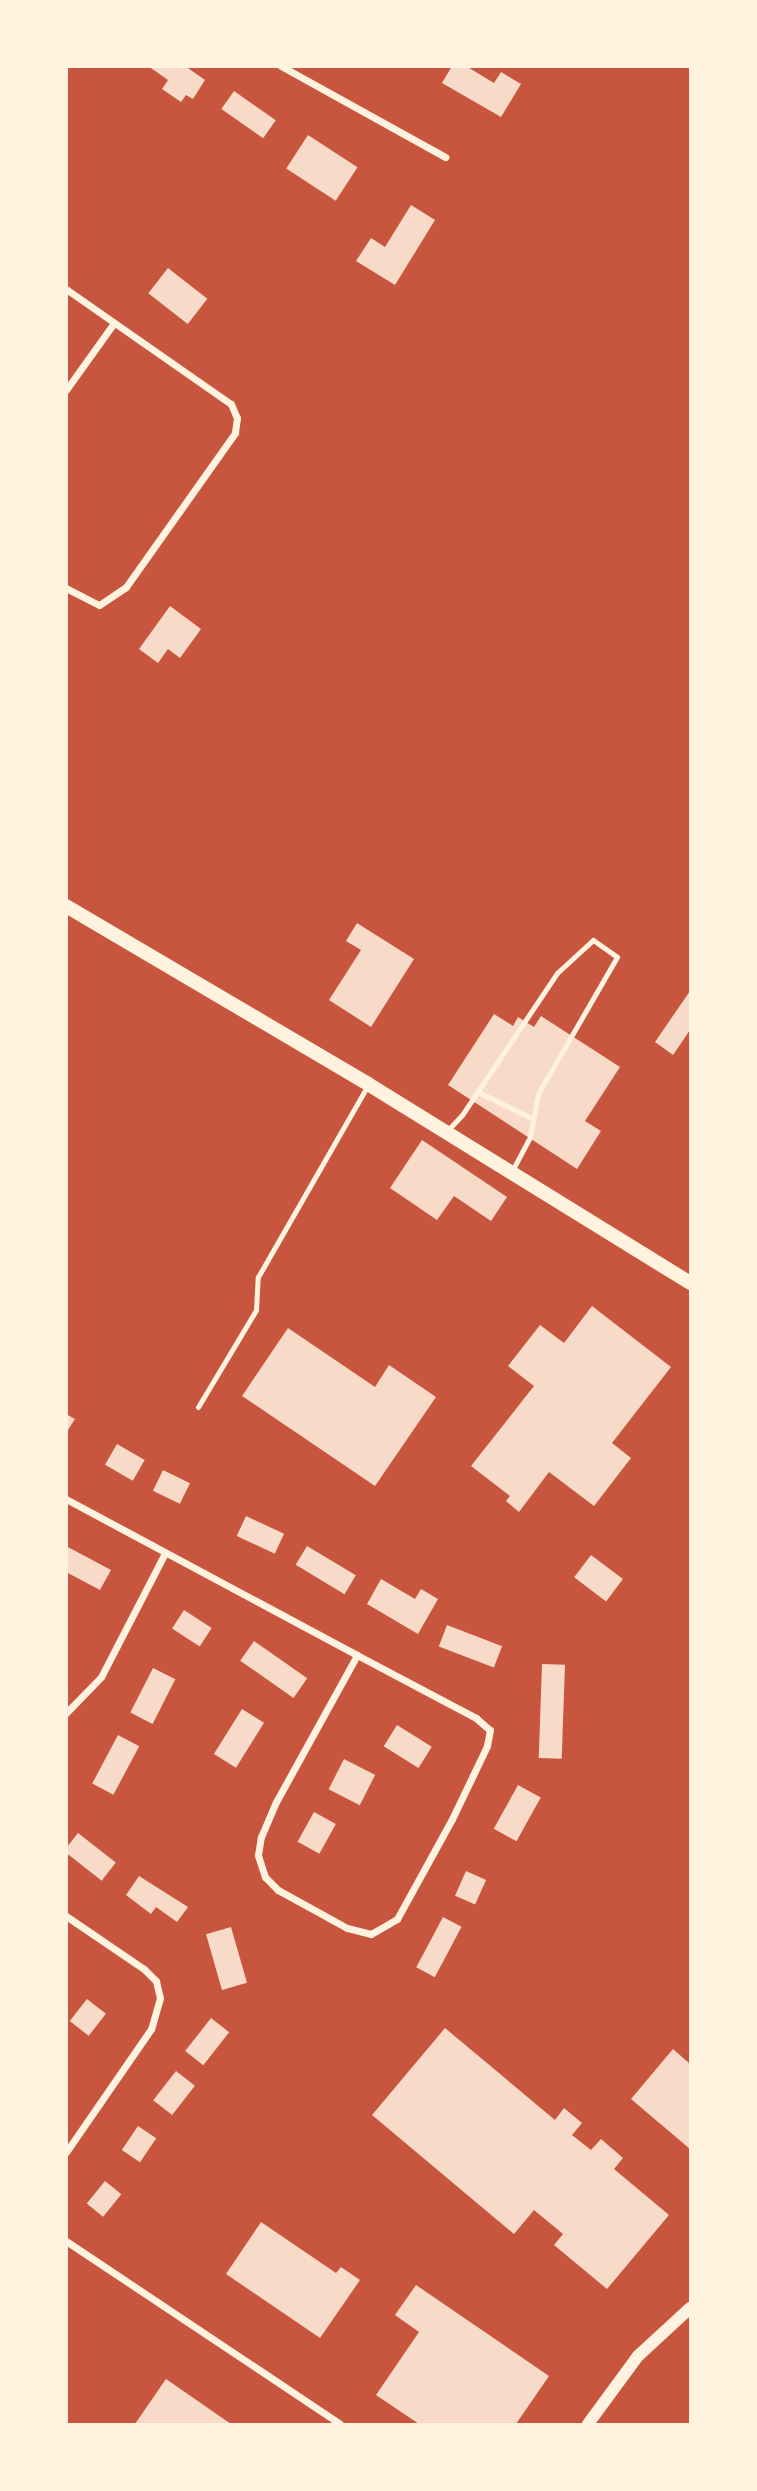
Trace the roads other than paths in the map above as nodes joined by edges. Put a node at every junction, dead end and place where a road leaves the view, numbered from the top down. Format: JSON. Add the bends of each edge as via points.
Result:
{"nodes":[{"id":1,"x":281,"y":66,"type":"edge"},
{"id":2,"x":445,"y":157,"type":"dead end"},
{"id":3,"x":66,"y":289,"type":"edge"},
{"id":4,"x":114,"y":323,"type":"junction"},
{"id":5,"x":66,"y":390,"type":"edge"},
{"id":6,"x":66,"y":589,"type":"edge"},
{"id":7,"x":66,"y":906,"type":"edge"},
{"id":8,"x":368,"y":1084,"type":"junction"},
{"id":9,"x":478,"y":1092,"type":"junction"},
{"id":10,"x":533,"y":1119,"type":"junction"},
{"id":11,"x":446,"y":1132,"type":"junction"},
{"id":12,"x":510,"y":1172,"type":"junction"},
{"id":13,"x":691,"y":1283,"type":"edge"},
{"id":14,"x":198,"y":1407,"type":"dead end"},
{"id":15,"x":66,"y":1499,"type":"edge"},
{"id":16,"x":165,"y":1553,"type":"junction"},
{"id":17,"x":358,"y":1655,"type":"junction"},
{"id":18,"x":66,"y":1713,"type":"edge"},
{"id":19,"x":66,"y":1916,"type":"edge"},
{"id":20,"x":66,"y":2152,"type":"edge"},
{"id":21,"x":66,"y":2241,"type":"edge"},
{"id":22,"x":691,"y":2308,"type":"edge"},
{"id":23,"x":340,"y":2424,"type":"edge"},
{"id":24,"x":588,"y":2424,"type":"edge"}],
"edges":[{"from":1,"to":2,"type":"street"},
{"from":3,"to":4,"type":"street"},
{"from":4,"to":5,"type":"street"},
{"from":4,"to":6,"type":"street","via":[[231,404],[237,418],[235,433],[125,587],[99,605]]},
{"from":7,"to":8,"type":"main road"},
{"from":8,"to":11,"type":"main road"},
{"from":8,"to":14,"type":"lane","via":[[258,1277],[256,1310]]},
{"from":9,"to":10,"type":"lane"},
{"from":9,"to":10,"type":"lane","via":[[557,973],[593,940],[617,957],[538,1094]]},
{"from":9,"to":11,"type":"lane"},
{"from":10,"to":12,"type":"lane","via":[[530,1138]]},
{"from":11,"to":12,"type":"main road"},
{"from":12,"to":13,"type":"main road"},
{"from":15,"to":16,"type":"street"},
{"from":16,"to":17,"type":"street"},
{"from":16,"to":18,"type":"street","via":[[101,1677]]},
{"from":17,"to":17,"type":"street","via":[[490,1730],[487,1746],[452,1819],[397,1919],[371,1934],[347,1928],[278,1890],[265,1877],[258,1855],[276,1802]]},
{"from":19,"to":20,"type":"street","via":[[144,1969],[156,1982],[160,1998],[151,2029]]},
{"from":21,"to":23,"type":"street"},
{"from":22,"to":24,"type":"street","via":[[638,2356]]}]}
